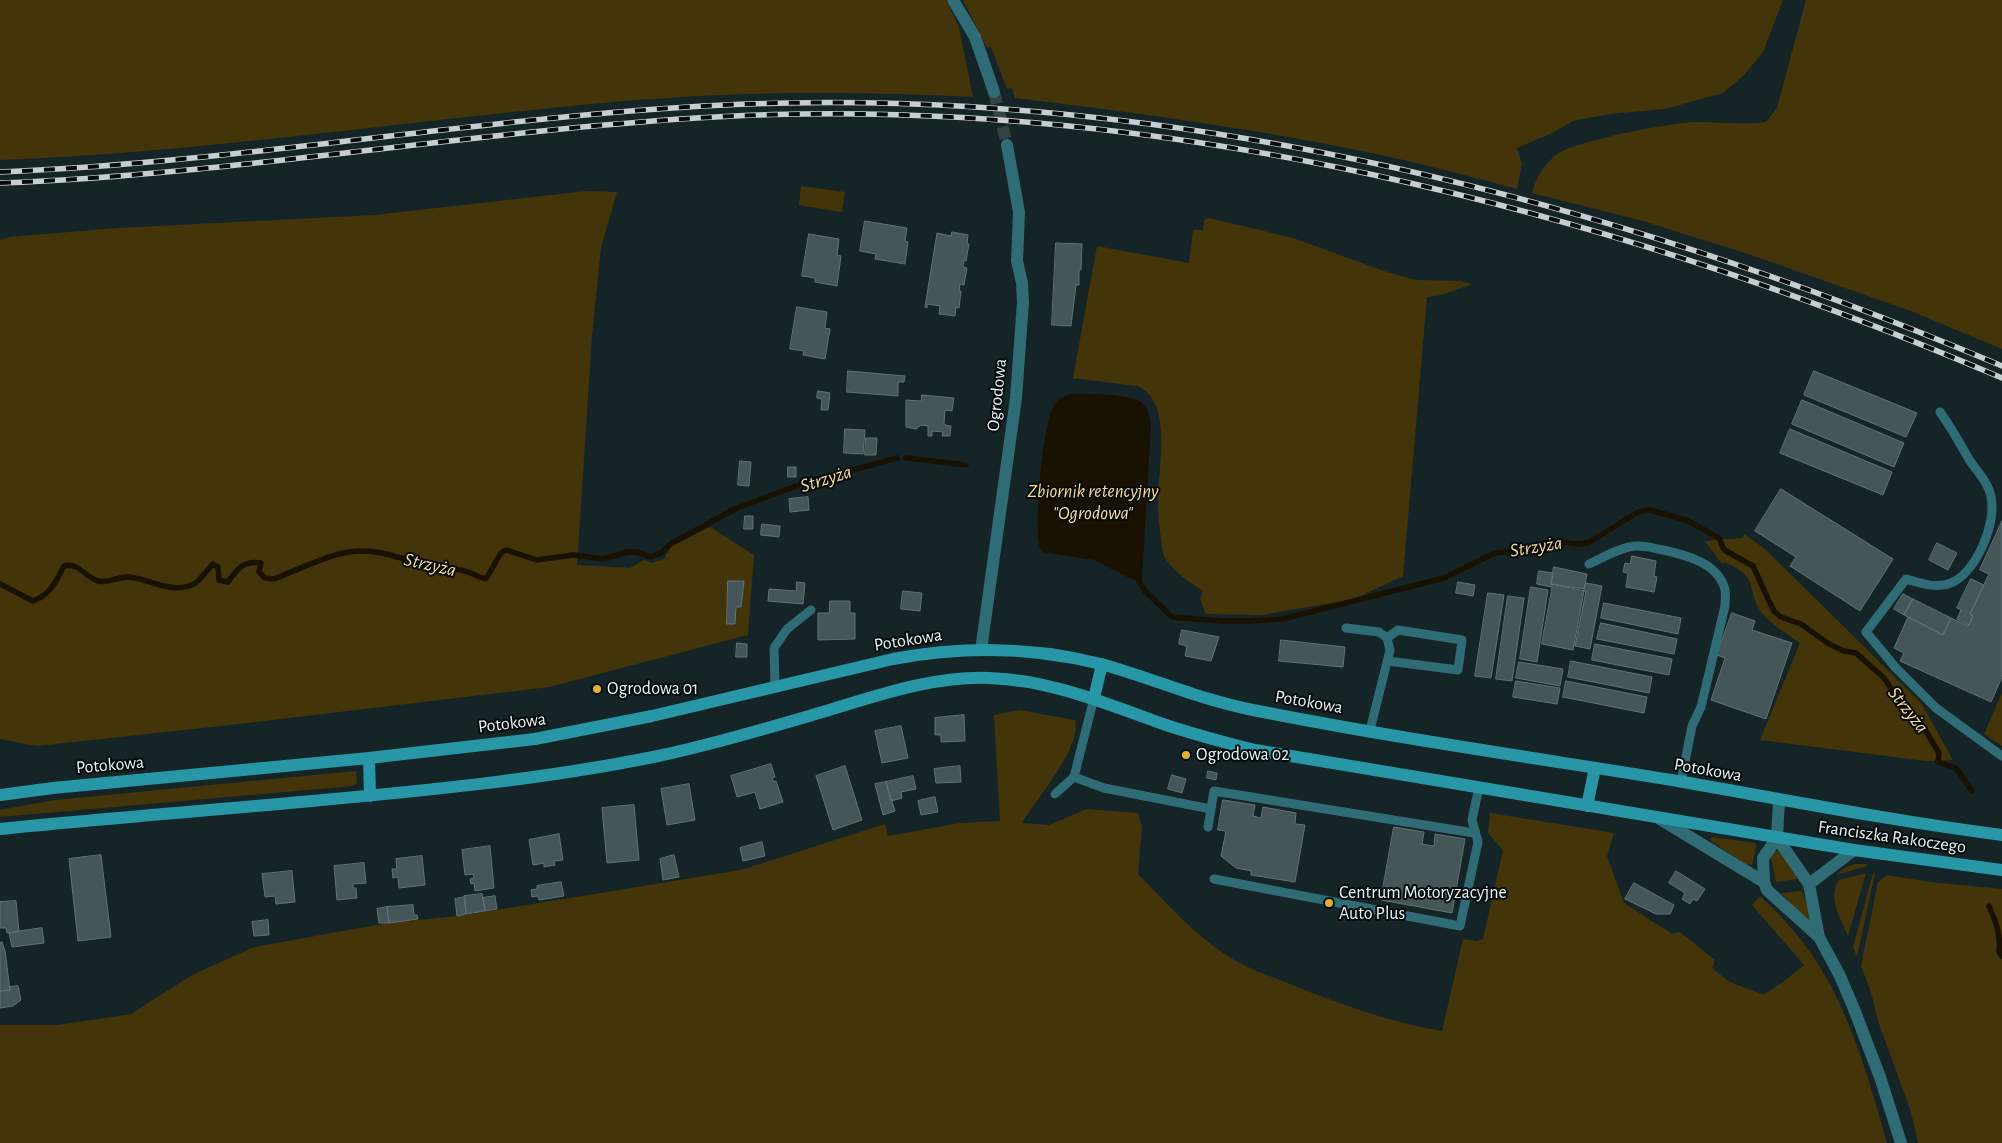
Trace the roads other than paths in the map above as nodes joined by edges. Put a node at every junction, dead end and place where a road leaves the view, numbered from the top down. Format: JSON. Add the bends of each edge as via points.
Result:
{"nodes":[{"id":1,"x":953,"y":0,"type":"edge"},
{"id":2,"x":994,"y":92,"type":"tunnel mouth"},
{"id":3,"x":1007,"y":145,"type":"tunnel mouth"},
{"id":4,"x":1940,"y":412,"type":"dead end"},
{"id":5,"x":1589,"y":564,"type":"dead end"},
{"id":6,"x":811,"y":610,"type":"dead end"},
{"id":7,"x":1346,"y":628,"type":"dead end"},
{"id":8,"x":1387,"y":638,"type":"junction"},
{"id":9,"x":981,"y":650,"type":"junction"},
{"id":10,"x":1388,"y":661,"type":"junction"},
{"id":11,"x":1102,"y":664,"type":"junction"},
{"id":12,"x":775,"y":686,"type":"junction"},
{"id":13,"x":1094,"y":698,"type":"junction"},
{"id":14,"x":1370,"y":730,"type":"junction"},
{"id":15,"x":2002,"y":756,"type":"edge"},
{"id":16,"x":369,"y":758,"type":"junction"},
{"id":17,"x":1595,"y":768,"type":"junction"},
{"id":18,"x":1074,"y":777,"type":"junction"},
{"id":19,"x":1681,"y":782,"type":"junction"},
{"id":20,"x":1478,"y":787,"type":"junction"},
{"id":21,"x":1055,"y":794,"type":"dead end"},
{"id":22,"x":0,"y":795,"type":"edge"},
{"id":23,"x":370,"y":796,"type":"junction"},
{"id":24,"x":1779,"y":800,"type":"junction"},
{"id":25,"x":1588,"y":806,"type":"junction"},
{"id":26,"x":1211,"y":809,"type":"junction"},
{"id":27,"x":1660,"y":818,"type":"junction"},
{"id":28,"x":1208,"y":827,"type":"dead end"},
{"id":29,"x":0,"y":829,"type":"edge"},
{"id":30,"x":1474,"y":834,"type":"junction"},
{"id":31,"x":2002,"y":834,"type":"edge"},
{"id":32,"x":1777,"y":838,"type":"junction"},
{"id":33,"x":1854,"y":850,"type":"junction"},
{"id":34,"x":2002,"y":870,"type":"edge"},
{"id":35,"x":1214,"y":879,"type":"dead end"},
{"id":36,"x":1764,"y":882,"type":"junction"},
{"id":37,"x":1809,"y":884,"type":"junction"},
{"id":38,"x":1820,"y":937,"type":"junction"},
{"id":39,"x":1900,"y":1143,"type":"edge"}],
"edges":[{"from":1,"to":2,"type":"street","via":[[975,37]]},
{"from":3,"to":9,"type":"street","name":"Ogrodowa","via":[[1018,207],[1017,261],[1023,302],[1016,398]]},
{"from":4,"to":15,"type":"lane","via":[[1984,480],[1991,497],[1992,516],[1982,548],[1969,569],[1951,583],[1935,586],[1906,579],[1866,632],[1936,708]]},
{"from":5,"to":19,"type":"lane","via":[[1628,547],[1640,546],[1696,559],[1718,577],[1725,589],[1725,606],[1702,707],[1692,726]]},
{"from":6,"to":12,"type":"lane","via":[[786,629],[774,648]]},
{"from":7,"to":8,"type":"lane","via":[[1379,632]]},
{"from":8,"to":10,"type":"lane"},
{"from":8,"to":10,"type":"lane","via":[[1398,630],[1462,640],[1458,670]]},
{"from":9,"to":11,"type":"main road","name":"Potokowa","via":[[1038,652]]},
{"from":9,"to":12,"type":"main road","name":"Potokowa","via":[[922,654]]},
{"from":10,"to":14,"type":"lane"},
{"from":11,"to":13,"type":"main road"},
{"from":11,"to":14,"type":"main road","name":"Potokowa","via":[[1250,710]]},
{"from":12,"to":16,"type":"main road","name":"Potokowa","via":[[589,730]]},
{"from":13,"to":18,"type":"lane"},
{"from":13,"to":20,"type":"main road","via":[[1194,734],[1255,750]]},
{"from":13,"to":23,"type":"main road","via":[[1024,680],[954,679],[883,694],[657,756],[494,782]]},
{"from":14,"to":17,"type":"main road","name":"Potokowa"},
{"from":16,"to":22,"type":"main road","name":"Potokowa"},
{"from":16,"to":23,"type":"main road"},
{"from":17,"to":19,"type":"main road","name":"Potokowa"},
{"from":17,"to":25,"type":"main road"},
{"from":18,"to":21,"type":"lane"},
{"from":18,"to":26,"type":"lane","via":[[1104,788]]},
{"from":19,"to":24,"type":"main road","name":"Potokowa"},
{"from":20,"to":25,"type":"main road"},
{"from":20,"to":30,"type":"lane","via":[[1472,820]]},
{"from":23,"to":29,"type":"main road"},
{"from":24,"to":31,"type":"main road","name":"Franciszka Rakoczego"},
{"from":24,"to":32,"type":"street"},
{"from":25,"to":27,"type":"main road"},
{"from":26,"to":28,"type":"lane"},
{"from":26,"to":30,"type":"lane","via":[[1214,791]]},
{"from":27,"to":32,"type":"main road"},
{"from":27,"to":36,"type":"street"},
{"from":30,"to":35,"type":"lane","via":[[1478,842],[1460,926]]},
{"from":32,"to":33,"type":"main road","name":"Franciszka Rakoczego"},
{"from":32,"to":36,"type":"street","via":[[1763,858]]},
{"from":32,"to":37,"type":"street"},
{"from":33,"to":34,"type":"main road","name":"Franciszka Rakoczego"},
{"from":33,"to":37,"type":"street"},
{"from":36,"to":38,"type":"street","via":[[1768,890]]},
{"from":37,"to":38,"type":"street"},
{"from":38,"to":39,"type":"street","via":[[1854,1009],[1880,1077]]}]}
